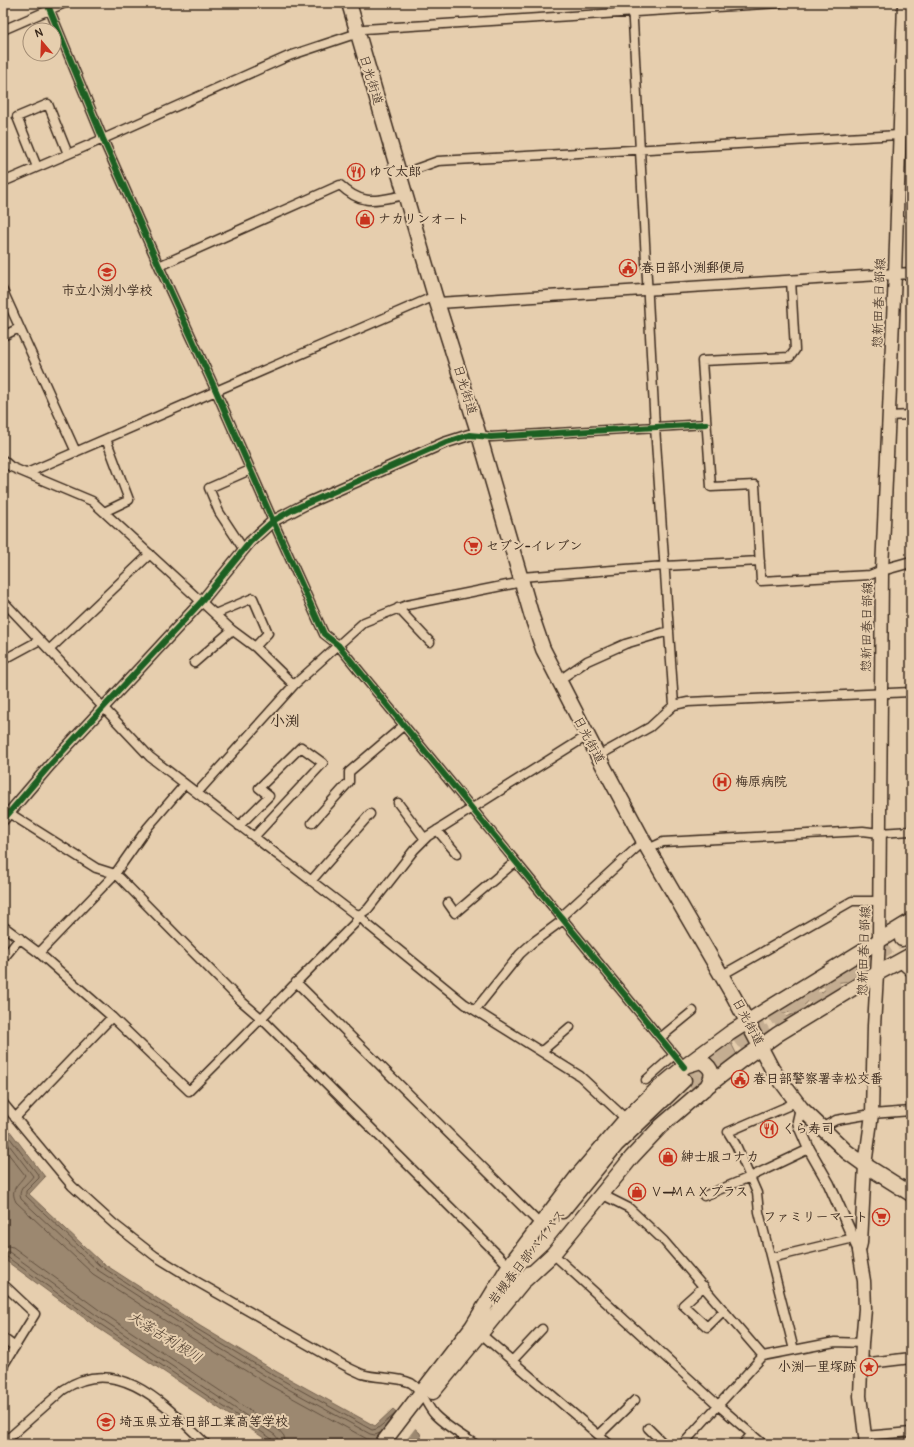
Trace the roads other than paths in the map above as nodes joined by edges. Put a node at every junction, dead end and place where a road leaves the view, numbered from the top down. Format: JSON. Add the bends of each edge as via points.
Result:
{"nodes":[{"id":1,"x":65,"y":3,"type":"edge"},
{"id":2,"x":348,"y":3,"type":"edge"},
{"id":3,"x":632,"y":3,"type":"edge"},
{"id":4,"x":779,"y":3,"type":"edge"},
{"id":5,"x":904,"y":3,"type":"edge"},
{"id":6,"x":49,"y":6,"type":"edge"},
{"id":7,"x":633,"y":12,"type":"junction"},
{"id":8,"x":3,"y":30,"type":"edge"},
{"id":9,"x":358,"y":34,"type":"junction"},
{"id":10,"x":899,"y":135,"type":"junction"},
{"id":11,"x":103,"y":139,"type":"junction"},
{"id":12,"x":640,"y":149,"type":"junction"},
{"id":13,"x":68,"y":154,"type":"junction"},
{"id":14,"x":37,"y":167,"type":"junction"},
{"id":15,"x":399,"y":175,"type":"junction"},
{"id":16,"x":3,"y":182,"type":"edge"},
{"id":17,"x":405,"y":194,"type":"junction"},
{"id":18,"x":158,"y":266,"type":"junction"},
{"id":19,"x":911,"y":273,"type":"edge"},
{"id":20,"x":895,"y":274,"type":"junction"},
{"id":21,"x":792,"y":280,"type":"junction"},
{"id":22,"x":648,"y":289,"type":"junction"},
{"id":23,"x":3,"y":291,"type":"edge"},
{"id":24,"x":436,"y":299,"type":"junction"},
{"id":25,"x":19,"y":328,"type":"junction"},
{"id":26,"x":3,"y":336,"type":"edge"},
{"id":27,"x":216,"y":391,"type":"junction"},
{"id":28,"x":911,"y":415,"type":"edge"},
{"id":29,"x":888,"y":416,"type":"junction"},
{"id":30,"x":706,"y":424,"type":"junction"},
{"id":31,"x":655,"y":427,"type":"junction"},
{"id":32,"x":479,"y":435,"type":"junction"},
{"id":33,"x":106,"y":439,"type":"junction"},
{"id":34,"x":76,"y":452,"type":"junction"},
{"id":35,"x":3,"y":460,"type":"edge"},
{"id":36,"x":250,"y":470,"type":"junction"},
{"id":37,"x":27,"y":473,"type":"junction"},
{"id":38,"x":104,"y":512,"type":"junction"},
{"id":39,"x":273,"y":521,"type":"junction"},
{"id":40,"x":244,"y":550,"type":"junction"},
{"id":41,"x":150,"y":554,"type":"junction"},
{"id":42,"x":760,"y":561,"type":"junction"},
{"id":43,"x":911,"y":562,"type":"edge"},
{"id":44,"x":665,"y":566,"type":"junction"},
{"id":45,"x":882,"y":570,"type":"junction"},
{"id":46,"x":521,"y":579,"type":"junction"},
{"id":47,"x":3,"y":601,"type":"edge"},
{"id":48,"x":202,"y":601,"type":"junction"},
{"id":49,"x":398,"y":608,"type":"junction"},
{"id":50,"x":215,"y":614,"type":"junction"},
{"id":51,"x":232,"y":630,"type":"junction"},
{"id":52,"x":669,"y":630,"type":"junction"},
{"id":53,"x":40,"y":640,"type":"junction"},
{"id":54,"x":430,"y":642,"type":"dead end"},
{"id":55,"x":338,"y":646,"type":"junction"},
{"id":56,"x":255,"y":647,"type":"junction"},
{"id":57,"x":49,"y":650,"type":"junction"},
{"id":58,"x":3,"y":660,"type":"edge"},
{"id":59,"x":194,"y":663,"type":"dead end"},
{"id":60,"x":558,"y":681,"type":"junction"},
{"id":61,"x":294,"y":685,"type":"junction"},
{"id":62,"x":911,"y":692,"type":"edge"},
{"id":63,"x":880,"y":694,"type":"junction"},
{"id":64,"x":674,"y":706,"type":"junction"},
{"id":65,"x":104,"y":707,"type":"junction"},
{"id":66,"x":403,"y":726,"type":"junction"},
{"id":67,"x":587,"y":736,"type":"junction"},
{"id":68,"x":598,"y":756,"type":"junction"},
{"id":69,"x":185,"y":784,"type":"junction"},
{"id":70,"x":197,"y":793,"type":"junction"},
{"id":71,"x":398,"y":803,"type":"dead end"},
{"id":72,"x":471,"y":808,"type":"junction"},
{"id":73,"x":370,"y":814,"type":"dead end"},
{"id":74,"x":6,"y":816,"type":"edge"},
{"id":75,"x":312,"y":823,"type":"dead end"},
{"id":76,"x":239,"y":826,"type":"junction"},
{"id":77,"x":437,"y":830,"type":"junction"},
{"id":78,"x":911,"y":832,"type":"edge"},
{"id":79,"x":879,"y":833,"type":"junction"},
{"id":80,"x":254,"y":837,"type":"junction"},
{"id":81,"x":424,"y":839,"type":"junction"},
{"id":82,"x":646,"y":845,"type":"junction"},
{"id":83,"x":457,"y":854,"type":"dead end"},
{"id":84,"x":515,"y":862,"type":"junction"},
{"id":85,"x":115,"y":874,"type":"junction"},
{"id":86,"x":311,"y":881,"type":"junction"},
{"id":87,"x":879,"y":901,"type":"junction"},
{"id":88,"x":448,"y":903,"type":"dead end"},
{"id":89,"x":359,"y":915,"type":"junction"},
{"id":90,"x":562,"y":918,"type":"junction"},
{"id":91,"x":911,"y":921,"type":"edge"},
{"id":92,"x":3,"y":926,"type":"edge"},
{"id":93,"x":20,"y":938,"type":"junction"},
{"id":94,"x":879,"y":940,"type":"junction"},
{"id":95,"x":907,"y":947,"type":"edge"},
{"id":96,"x":39,"y":953,"type":"junction"},
{"id":97,"x":3,"y":959,"type":"edge"},
{"id":98,"x":911,"y":971,"type":"edge"},
{"id":99,"x":878,"y":973,"type":"junction"},
{"id":100,"x":722,"y":975,"type":"junction"},
{"id":101,"x":296,"y":982,"type":"junction"},
{"id":102,"x":475,"y":1010,"type":"junction"},
{"id":103,"x":693,"y":1011,"type":"dead end"},
{"id":104,"x":112,"y":1017,"type":"junction"},
{"id":105,"x":262,"y":1018,"type":"junction"},
{"id":106,"x":748,"y":1022,"type":"junction"},
{"id":107,"x":570,"y":1027,"type":"dead end"},
{"id":108,"x":660,"y":1038,"type":"junction"},
{"id":109,"x":760,"y":1046,"type":"junction"},
{"id":110,"x":542,"y":1052,"type":"junction"},
{"id":111,"x":674,"y":1055,"type":"junction"},
{"id":112,"x":686,"y":1078,"type":"junction"},
{"id":113,"x":646,"y":1080,"type":"dead end"},
{"id":114,"x":705,"y":1088,"type":"junction"},
{"id":115,"x":3,"y":1103,"type":"edge"},
{"id":116,"x":798,"y":1104,"type":"junction"},
{"id":117,"x":911,"y":1111,"type":"edge"},
{"id":118,"x":872,"y":1114,"type":"junction"},
{"id":119,"x":15,"y":1118,"type":"junction"},
{"id":120,"x":626,"y":1119,"type":"junction"},
{"id":121,"x":821,"y":1128,"type":"junction"},
{"id":122,"x":809,"y":1150,"type":"junction"},
{"id":123,"x":865,"y":1166,"type":"junction"},
{"id":124,"x":750,"y":1177,"type":"junction"},
{"id":125,"x":601,"y":1194,"type":"junction"},
{"id":126,"x":911,"y":1194,"type":"edge"},
{"id":127,"x":704,"y":1196,"type":"dead end"},
{"id":128,"x":540,"y":1224,"type":"junction"},
{"id":129,"x":854,"y":1238,"type":"junction"},
{"id":130,"x":859,"y":1251,"type":"junction"},
{"id":131,"x":553,"y":1254,"type":"junction"},
{"id":132,"x":771,"y":1258,"type":"junction"},
{"id":133,"x":509,"y":1266,"type":"junction"},
{"id":134,"x":525,"y":1280,"type":"junction"},
{"id":135,"x":3,"y":1284,"type":"edge"},
{"id":136,"x":704,"y":1286,"type":"junction"},
{"id":137,"x":724,"y":1310,"type":"junction"},
{"id":138,"x":542,"y":1329,"type":"dead end"},
{"id":139,"x":476,"y":1330,"type":"junction"},
{"id":140,"x":3,"y":1338,"type":"edge"},
{"id":141,"x":862,"y":1342,"type":"junction"},
{"id":142,"x":14,"y":1347,"type":"junction"},
{"id":143,"x":794,"y":1350,"type":"junction"},
{"id":144,"x":763,"y":1356,"type":"junction"},
{"id":145,"x":911,"y":1358,"type":"edge"},
{"id":146,"x":512,"y":1360,"type":"junction"},
{"id":147,"x":861,"y":1364,"type":"junction"},
{"id":148,"x":3,"y":1366,"type":"edge"},
{"id":149,"x":424,"y":1397,"type":"junction"},
{"id":150,"x":635,"y":1400,"type":"dead end"},
{"id":151,"x":719,"y":1406,"type":"junction"},
{"id":152,"x":412,"y":1413,"type":"junction"},
{"id":153,"x":648,"y":1428,"type":"dead end"},
{"id":154,"x":911,"y":1432,"type":"edge"},
{"id":155,"x":752,"y":1434,"type":"junction"},
{"id":156,"x":599,"y":1435,"type":"junction"},
{"id":157,"x":865,"y":1440,"type":"edge"},
{"id":158,"x":3,"y":1443,"type":"edge"},
{"id":159,"x":206,"y":1444,"type":"edge"},
{"id":160,"x":382,"y":1444,"type":"edge"},
{"id":161,"x":393,"y":1444,"type":"edge"},
{"id":162,"x":475,"y":1444,"type":"edge"},
{"id":163,"x":609,"y":1444,"type":"edge"},
{"id":164,"x":664,"y":1444,"type":"edge"},
{"id":165,"x":683,"y":1444,"type":"edge"},
{"id":166,"x":743,"y":1444,"type":"edge"},
{"id":167,"x":763,"y":1444,"type":"edge"}],
"edges":[{"from":1,"to":6,"type":"street"},
{"from":2,"to":9,"type":"highway","name":"日光街道"},
{"from":3,"to":7,"type":"street"},
{"from":4,"to":7,"type":"street"},
{"from":5,"to":10,"type":"main road","name":"惣新田春日部線"},
{"from":6,"to":8,"type":"street"},
{"from":6,"to":11,"type":"street"},
{"from":7,"to":9,"type":"street","via":[[364,29]]},
{"from":7,"to":12,"type":"street"},
{"from":9,"to":11,"type":"street","via":[[289,56]]},
{"from":9,"to":15,"type":"highway","name":"日光街道"},
{"from":10,"to":12,"type":"street"},
{"from":10,"to":20,"type":"main road","name":"惣新田春日部線"},
{"from":11,"to":13,"type":"street"},
{"from":11,"to":18,"type":"street"},
{"from":12,"to":15,"type":"street","via":[[438,161]]},
{"from":12,"to":22,"type":"street"},
{"from":13,"to":14,"type":"street"},
{"from":13,"to":14,"type":"street","via":[[48,104],[17,117]]},
{"from":14,"to":16,"type":"street"},
{"from":15,"to":17,"type":"highway","name":"日光街道"},
{"from":17,"to":18,"type":"street","via":[[370,201],[348,193],[340,185]]},
{"from":17,"to":24,"type":"highway","name":"日光街道"},
{"from":18,"to":27,"type":"street"},
{"from":19,"to":20,"type":"street"},
{"from":20,"to":21,"type":"street"},
{"from":20,"to":29,"type":"main road","name":"惣新田春日部線"},
{"from":21,"to":22,"type":"street"},
{"from":21,"to":30,"type":"street","via":[[795,350],[790,357],[702,361]]},
{"from":22,"to":24,"type":"street"},
{"from":22,"to":31,"type":"street"},
{"from":23,"to":25,"type":"street"},
{"from":24,"to":27,"type":"street"},
{"from":24,"to":32,"type":"highway","name":"日光街道"},
{"from":25,"to":26,"type":"street"},
{"from":25,"to":34,"type":"street"},
{"from":27,"to":33,"type":"street"},
{"from":27,"to":36,"type":"street"},
{"from":28,"to":29,"type":"street"},
{"from":29,"to":45,"type":"main road","name":"惣新田春日部線"},
{"from":30,"to":31,"type":"street"},
{"from":30,"to":42,"type":"street","via":[[711,487],[755,485]]},
{"from":31,"to":32,"type":"street","via":[[492,437]]},
{"from":31,"to":44,"type":"street"},
{"from":32,"to":39,"type":"street","via":[[469,435],[444,443]]},
{"from":32,"to":46,"type":"highway","name":"日光街道"},
{"from":33,"to":34,"type":"street"},
{"from":33,"to":38,"type":"street","via":[[130,500]]},
{"from":34,"to":37,"type":"street"},
{"from":35,"to":37,"type":"street","via":[[11,467]]},
{"from":36,"to":39,"type":"street"},
{"from":36,"to":40,"type":"street","via":[[209,488],[219,512]]},
{"from":37,"to":38,"type":"street","via":[[92,501]]},
{"from":38,"to":41,"type":"street"},
{"from":39,"to":40,"type":"street"},
{"from":39,"to":55,"type":"street","via":[[324,634]]},
{"from":40,"to":48,"type":"street"},
{"from":41,"to":48,"type":"street"},
{"from":41,"to":57,"type":"street"},
{"from":42,"to":44,"type":"street"},
{"from":42,"to":45,"type":"street","via":[[761,581],[870,575]]},
{"from":43,"to":45,"type":"street"},
{"from":44,"to":46,"type":"street"},
{"from":44,"to":52,"type":"street"},
{"from":45,"to":63,"type":"main road","name":"惣新田春日部線"},
{"from":46,"to":49,"type":"street"},
{"from":46,"to":60,"type":"highway","name":"日光街道","via":[[543,650]]},
{"from":47,"to":53,"type":"street"},
{"from":48,"to":50,"type":"street"},
{"from":48,"to":65,"type":"street"},
{"from":49,"to":54,"type":"street"},
{"from":49,"to":55,"type":"street","via":[[364,622]]},
{"from":50,"to":51,"type":"street"},
{"from":50,"to":56,"type":"street","via":[[253,598],[268,633]]},
{"from":51,"to":56,"type":"street"},
{"from":51,"to":59,"type":"street"},
{"from":52,"to":60,"type":"street","via":[[625,644],[587,661]]},
{"from":52,"to":64,"type":"street"},
{"from":53,"to":57,"type":"street"},
{"from":53,"to":58,"type":"street"},
{"from":55,"to":61,"type":"street"},
{"from":55,"to":66,"type":"street"},
{"from":56,"to":61,"type":"street"},
{"from":57,"to":65,"type":"street"},
{"from":60,"to":67,"type":"highway","name":"日光街道"},
{"from":61,"to":70,"type":"street"},
{"from":62,"to":63,"type":"street"},
{"from":63,"to":64,"type":"street","via":[[688,702]]},
{"from":63,"to":79,"type":"main road","name":"惣新田春日部線"},
{"from":64,"to":68,"type":"street","via":[[650,727]]},
{"from":65,"to":69,"type":"street","via":[[150,757]]},
{"from":65,"to":74,"type":"street","via":[[50,764]]},
{"from":66,"to":72,"type":"street"},
{"from":66,"to":75,"type":"street","via":[[349,772],[349,782]]},
{"from":67,"to":68,"type":"highway","name":"日光街道"},
{"from":67,"to":72,"type":"street"},
{"from":68,"to":82,"type":"highway","name":"日光街道"},
{"from":69,"to":70,"type":"street"},
{"from":69,"to":85,"type":"street","via":[[148,827]]},
{"from":70,"to":76,"type":"street"},
{"from":71,"to":81,"type":"street"},
{"from":72,"to":77,"type":"street"},
{"from":72,"to":84,"type":"street"},
{"from":73,"to":86,"type":"street"},
{"from":74,"to":85,"type":"street","via":[[96,868]]},
{"from":76,"to":80,"type":"street"},
{"from":76,"to":80,"type":"street","via":[[269,796],[259,788],[301,747],[323,763]]},
{"from":77,"to":81,"type":"street"},
{"from":77,"to":83,"type":"street"},
{"from":78,"to":79,"type":"street"},
{"from":79,"to":82,"type":"street","via":[[863,831]]},
{"from":79,"to":87,"type":"main road","name":"惣新田春日部線"},
{"from":80,"to":86,"type":"street"},
{"from":81,"to":89,"type":"street","via":[[368,909]]},
{"from":82,"to":90,"type":"street"},
{"from":82,"to":100,"type":"highway","name":"日光街道"},
{"from":84,"to":88,"type":"street","via":[[455,913]]},
{"from":84,"to":90,"type":"street"},
{"from":85,"to":96,"type":"street"},
{"from":85,"to":105,"type":"street","via":[[240,1000]]},
{"from":86,"to":89,"type":"street"},
{"from":87,"to":94,"type":"main road","name":"惣新田春日部線"},
{"from":87,"to":100,"type":"street","via":[[852,901]]},
{"from":89,"to":101,"type":"street","via":[[355,923]]},
{"from":89,"to":102,"type":"street"},
{"from":90,"to":102,"type":"street","via":[[520,954]]},
{"from":90,"to":108,"type":"street"},
{"from":91,"to":94,"type":"highway"},
{"from":92,"to":93,"type":"street"},
{"from":93,"to":96,"type":"street"},
{"from":93,"to":97,"type":"street"},
{"from":94,"to":99,"type":"main road","name":"惣新田春日部線"},
{"from":94,"to":106,"type":"highway"},
{"from":95,"to":98,"type":"street"},
{"from":95,"to":99,"type":"highway"},
{"from":96,"to":104,"type":"street"},
{"from":99,"to":109,"type":"highway"},
{"from":99,"to":118,"type":"main road","name":"惣新田春日部線"},
{"from":100,"to":106,"type":"highway","name":"日光街道"},
{"from":101,"to":105,"type":"street"},
{"from":101,"to":128,"type":"street"},
{"from":102,"to":110,"type":"street"},
{"from":103,"to":108,"type":"street"},
{"from":104,"to":105,"type":"street","via":[[189,1091]]},
{"from":104,"to":119,"type":"street"},
{"from":105,"to":133,"type":"street"},
{"from":106,"to":109,"type":"highway","name":"日光街道"},
{"from":106,"to":112,"type":"highway"},
{"from":107,"to":110,"type":"street"},
{"from":108,"to":111,"type":"street"},
{"from":109,"to":114,"type":"highway"},
{"from":109,"to":116,"type":"highway","name":"日光街道","via":[[772,1069]]},
{"from":110,"to":120,"type":"street","via":[[580,1076]]},
{"from":111,"to":112,"type":"street"},
{"from":111,"to":113,"type":"street"},
{"from":112,"to":114,"type":"highway","via":[[700,1061],[708,1065],[712,1070],[712,1076]]},
{"from":112,"to":120,"type":"highway","via":[[654,1092]]},
{"from":112,"to":134,"type":"highway","name":"岩槻春日部バイパス","via":[[657,1118],[597,1184]]},
{"from":112,"to":139,"type":"highway","name":"岩槻春日部バイパス","via":[[616,1145],[558,1216]]},
{"from":114,"to":125,"type":"highway","via":[[661,1126]]},
{"from":115,"to":119,"type":"street"},
{"from":116,"to":121,"type":"highway","name":"日光街道"},
{"from":116,"to":122,"type":"street","via":[[799,1126]]},
{"from":116,"to":124,"type":"street","via":[[728,1132]]},
{"from":117,"to":118,"type":"street"},
{"from":118,"to":121,"type":"street","via":[[836,1120]]},
{"from":118,"to":123,"type":"main road","name":"惣新田春日部線"},
{"from":119,"to":149,"type":"street","via":[[72,1186],[155,1256],[340,1363],[363,1374],[398,1379],[412,1384]]},
{"from":120,"to":128,"type":"highway"},
{"from":121,"to":123,"type":"highway","name":"日光街道"},
{"from":122,"to":124,"type":"street"},
{"from":122,"to":129,"type":"street","via":[[829,1184]]},
{"from":123,"to":126,"type":"highway","name":"日光街道"},
{"from":123,"to":130,"type":"main road","name":"惣新田春日部線"},
{"from":124,"to":127,"type":"street"},
{"from":124,"to":132,"type":"street","via":[[757,1193],[759,1212]]},
{"from":125,"to":131,"type":"highway"},
{"from":125,"to":136,"type":"street","via":[[629,1208]]},
{"from":128,"to":133,"type":"highway"},
{"from":129,"to":130,"type":"street"},
{"from":129,"to":132,"type":"street"},
{"from":130,"to":141,"type":"main road","via":[[865,1309]]},
{"from":131,"to":134,"type":"highway"},
{"from":131,"to":151,"type":"street"},
{"from":132,"to":143,"type":"street"},
{"from":133,"to":139,"type":"highway"},
{"from":134,"to":139,"type":"highway","name":"岩槻春日部バイパス"},
{"from":135,"to":142,"type":"street","via":[[35,1314]]},
{"from":136,"to":137,"type":"street"},
{"from":136,"to":137,"type":"street","via":[[683,1305],[707,1327]]},
{"from":137,"to":144,"type":"street"},
{"from":138,"to":146,"type":"street"},
{"from":139,"to":146,"type":"street"},
{"from":139,"to":149,"type":"highway","name":"岩槻春日部バイパス"},
{"from":140,"to":142,"type":"street"},
{"from":141,"to":143,"type":"street","via":[[835,1342]]},
{"from":141,"to":147,"type":"main road"},
{"from":142,"to":148,"type":"street"},
{"from":143,"to":144,"type":"street"},
{"from":144,"to":151,"type":"street"},
{"from":145,"to":147,"type":"street"},
{"from":146,"to":156,"type":"street"},
{"from":147,"to":157,"type":"main road","via":[[860,1396]]},
{"from":149,"to":152,"type":"highway","name":"岩槻春日部バイパス"},
{"from":149,"to":162,"type":"street","via":[[435,1415]]},
{"from":150,"to":156,"type":"street"},
{"from":151,"to":155,"type":"street"},
{"from":151,"to":165,"type":"street"},
{"from":152,"to":160,"type":"highway","name":"岩槻春日部バイパス"},
{"from":152,"to":161,"type":"highway","name":"岩槻春日部バイパス"},
{"from":153,"to":164,"type":"street"},
{"from":154,"to":157,"type":"street"},
{"from":155,"to":166,"type":"street"},
{"from":155,"to":167,"type":"street"},
{"from":156,"to":163,"type":"street"},
{"from":158,"to":159,"type":"street","via":[[73,1383],[98,1377],[128,1382],[152,1395]]}]}
